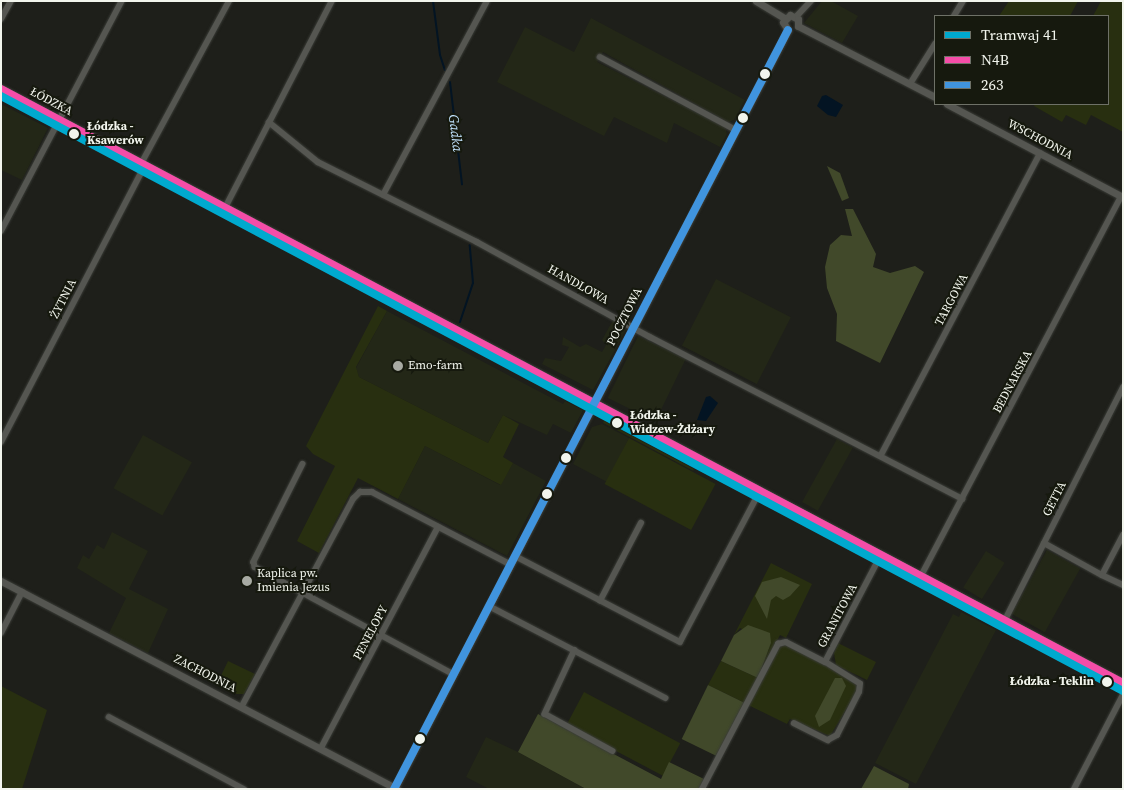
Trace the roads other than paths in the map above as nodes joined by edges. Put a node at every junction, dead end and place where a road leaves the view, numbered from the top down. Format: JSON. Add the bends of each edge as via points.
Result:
{"nodes":[{"id":1,"x":10,"y":1,"type":"edge"},
{"id":2,"x":122,"y":1,"type":"edge"},
{"id":3,"x":229,"y":1,"type":"edge"},
{"id":4,"x":332,"y":1,"type":"edge"},
{"id":5,"x":487,"y":1,"type":"edge"},
{"id":6,"x":756,"y":1,"type":"edge"},
{"id":7,"x":811,"y":1,"type":"edge"},
{"id":8,"x":964,"y":1,"type":"edge"},
{"id":9,"x":955,"y":15,"type":"edge"},
{"id":10,"x":796,"y":17,"type":"junction"},
{"id":11,"x":784,"y":18,"type":"junction"},
{"id":12,"x":1,"y":19,"type":"edge"},
{"id":13,"x":798,"y":26,"type":"junction"},
{"id":14,"x":788,"y":30,"type":"junction"},
{"id":15,"x":934,"y":46,"type":"edge"},
{"id":16,"x":600,"y":57,"type":"dead end"},
{"id":17,"x":910,"y":84,"type":"junction"},
{"id":18,"x":1,"y":89,"type":"edge"},
{"id":19,"x":934,"y":96,"type":"edge"},
{"id":20,"x":949,"y":105,"type":"edge"},
{"id":21,"x":60,"y":119,"type":"junction"},
{"id":22,"x":269,"y":122,"type":"junction"},
{"id":23,"x":736,"y":130,"type":"junction"},
{"id":24,"x":1040,"y":153,"type":"junction"},
{"id":25,"x":143,"y":165,"type":"junction"},
{"id":26,"x":383,"y":195,"type":"junction"},
{"id":27,"x":1122,"y":196,"type":"edge"},
{"id":28,"x":225,"y":208,"type":"junction"},
{"id":29,"x":1,"y":231,"type":"edge"},
{"id":30,"x":633,"y":327,"type":"junction"},
{"id":31,"x":1123,"y":387,"type":"edge"},
{"id":32,"x":594,"y":402,"type":"junction"},
{"id":33,"x":1,"y":442,"type":"edge"},
{"id":34,"x":881,"y":455,"type":"junction"},
{"id":35,"x":303,"y":464,"type":"dead end"},
{"id":36,"x":760,"y":491,"type":"junction"},
{"id":37,"x":963,"y":499,"type":"junction"},
{"id":38,"x":641,"y":523,"type":"dead end"},
{"id":39,"x":438,"y":527,"type":"junction"},
{"id":40,"x":1123,"y":535,"type":"edge"},
{"id":41,"x":1044,"y":543,"type":"junction"},
{"id":42,"x":882,"y":555,"type":"junction"},
{"id":43,"x":515,"y":556,"type":"junction"},
{"id":44,"x":510,"y":564,"type":"junction"},
{"id":45,"x":1102,"y":575,"type":"junction"},
{"id":46,"x":921,"y":576,"type":"junction"},
{"id":47,"x":1,"y":581,"type":"edge"},
{"id":48,"x":1123,"y":585,"type":"edge"},
{"id":49,"x":22,"y":592,"type":"junction"},
{"id":50,"x":303,"y":594,"type":"junction"},
{"id":51,"x":600,"y":600,"type":"junction"},
{"id":52,"x":489,"y":606,"type":"junction"},
{"id":53,"x":1005,"y":620,"type":"junction"},
{"id":54,"x":1,"y":634,"type":"edge"},
{"id":55,"x":381,"y":635,"type":"junction"},
{"id":56,"x":575,"y":650,"type":"junction"},
{"id":57,"x":826,"y":662,"type":"junction"},
{"id":58,"x":453,"y":674,"type":"junction"},
{"id":59,"x":1123,"y":683,"type":"edge"},
{"id":60,"x":1123,"y":695,"type":"edge"},
{"id":61,"x":666,"y":698,"type":"dead end"},
{"id":62,"x":242,"y":706,"type":"junction"},
{"id":63,"x":110,"y":717,"type":"dead end"},
{"id":64,"x":794,"y":723,"type":"dead end"},
{"id":65,"x":321,"y":748,"type":"junction"},
{"id":66,"x":613,"y":751,"type":"dead end"},
{"id":67,"x":395,"y":788,"type":"edge"},
{"id":68,"x":244,"y":789,"type":"edge"},
{"id":69,"x":702,"y":789,"type":"edge"},
{"id":70,"x":1074,"y":789,"type":"edge"}],
"edges":[{"from":1,"to":12,"type":"street"},
{"from":2,"to":21,"type":"street"},
{"from":3,"to":25,"type":"street","name":"ŻYTNIA"},
{"from":4,"to":22,"type":"street"},
{"from":5,"to":26,"type":"street"},
{"from":6,"to":11,"type":"street"},
{"from":7,"to":10,"type":"street"},
{"from":8,"to":9,"type":"street"},
{"from":10,"to":11,"type":"street"},
{"from":10,"to":13,"type":"street"},
{"from":11,"to":14,"type":"street"},
{"from":13,"to":14,"type":"street"},
{"from":13,"to":17,"type":"street"},
{"from":14,"to":23,"type":"street","name":"POCZTOWA"},
{"from":15,"to":17,"type":"street"},
{"from":16,"to":23,"type":"street"},
{"from":17,"to":19,"type":"street"},
{"from":18,"to":21,"type":"main road","name":"ŁÓDZKA"},
{"from":20,"to":24,"type":"street","name":"WSCHODNIA"},
{"from":21,"to":25,"type":"main road","name":"ŁÓDZKA"},
{"from":21,"to":29,"type":"street"},
{"from":22,"to":26,"type":"street","name":"HANDLOWA","via":[[310,157]]},
{"from":22,"to":28,"type":"street"},
{"from":23,"to":30,"type":"street","name":"POCZTOWA"},
{"from":24,"to":27,"type":"street","name":"WSCHODNIA"},
{"from":24,"to":34,"type":"street","name":"TARGOWA"},
{"from":25,"to":28,"type":"main road","name":"ŁÓDZKA"},
{"from":25,"to":33,"type":"street","name":"ŻYTNIA"},
{"from":26,"to":30,"type":"street","name":"HANDLOWA"},
{"from":27,"to":37,"type":"street","name":"BEDNARSKA"},
{"from":28,"to":32,"type":"main road","name":"ŁÓDZKA"},
{"from":30,"to":32,"type":"street","name":"POCZTOWA"},
{"from":30,"to":34,"type":"street","name":"HANDLOWA"},
{"from":31,"to":41,"type":"street","name":"GETTA"},
{"from":32,"to":36,"type":"main road","name":"ŁÓDZKA"},
{"from":32,"to":43,"type":"street","name":"POCZTOWA"},
{"from":34,"to":37,"type":"street","name":"HANDLOWA"},
{"from":35,"to":50,"type":"street","via":[[254,566]]},
{"from":36,"to":42,"type":"main road","name":"ŁÓDZKA"},
{"from":36,"to":51,"type":"street","via":[[680,642]]},
{"from":37,"to":46,"type":"street","name":"BEDNARSKA"},
{"from":38,"to":51,"type":"street"},
{"from":39,"to":44,"type":"street"},
{"from":39,"to":50,"type":"street","via":[[372,492],[363,491],[353,499]]},
{"from":39,"to":55,"type":"street","name":"PENELOPY"},
{"from":40,"to":45,"type":"street"},
{"from":41,"to":45,"type":"street"},
{"from":41,"to":53,"type":"street","name":"GETTA"},
{"from":42,"to":46,"type":"main road","name":"ŁÓDZKA"},
{"from":42,"to":57,"type":"street","name":"GRANITOWA"},
{"from":43,"to":44,"type":"street","name":"POCZTOWA"},
{"from":43,"to":51,"type":"street"},
{"from":44,"to":52,"type":"street","name":"POCZTOWA"},
{"from":45,"to":48,"type":"street"},
{"from":46,"to":53,"type":"main road","name":"ŁÓDZKA"},
{"from":47,"to":49,"type":"street","name":"ZACHODNIA"},
{"from":49,"to":54,"type":"street"},
{"from":49,"to":62,"type":"street","name":"ZACHODNIA"},
{"from":50,"to":55,"type":"street"},
{"from":50,"to":62,"type":"street"},
{"from":52,"to":56,"type":"street"},
{"from":52,"to":58,"type":"street","name":"POCZTOWA"},
{"from":53,"to":59,"type":"main road","name":"ŁÓDZKA"},
{"from":55,"to":58,"type":"street"},
{"from":55,"to":65,"type":"street","name":"PENELOPY"},
{"from":56,"to":61,"type":"street"},
{"from":56,"to":66,"type":"street","via":[[545,714]]},
{"from":57,"to":64,"type":"street","name":"GRANITOWA","via":[[858,680],[859,692],[832,740]]},
{"from":57,"to":69,"type":"street","via":[[786,642],[778,644]]},
{"from":58,"to":67,"type":"street","name":"POCZTOWA"},
{"from":60,"to":70,"type":"street"},
{"from":62,"to":65,"type":"street","name":"ZACHODNIA"},
{"from":63,"to":68,"type":"street"},
{"from":65,"to":67,"type":"street","name":"ZACHODNIA"}]}
